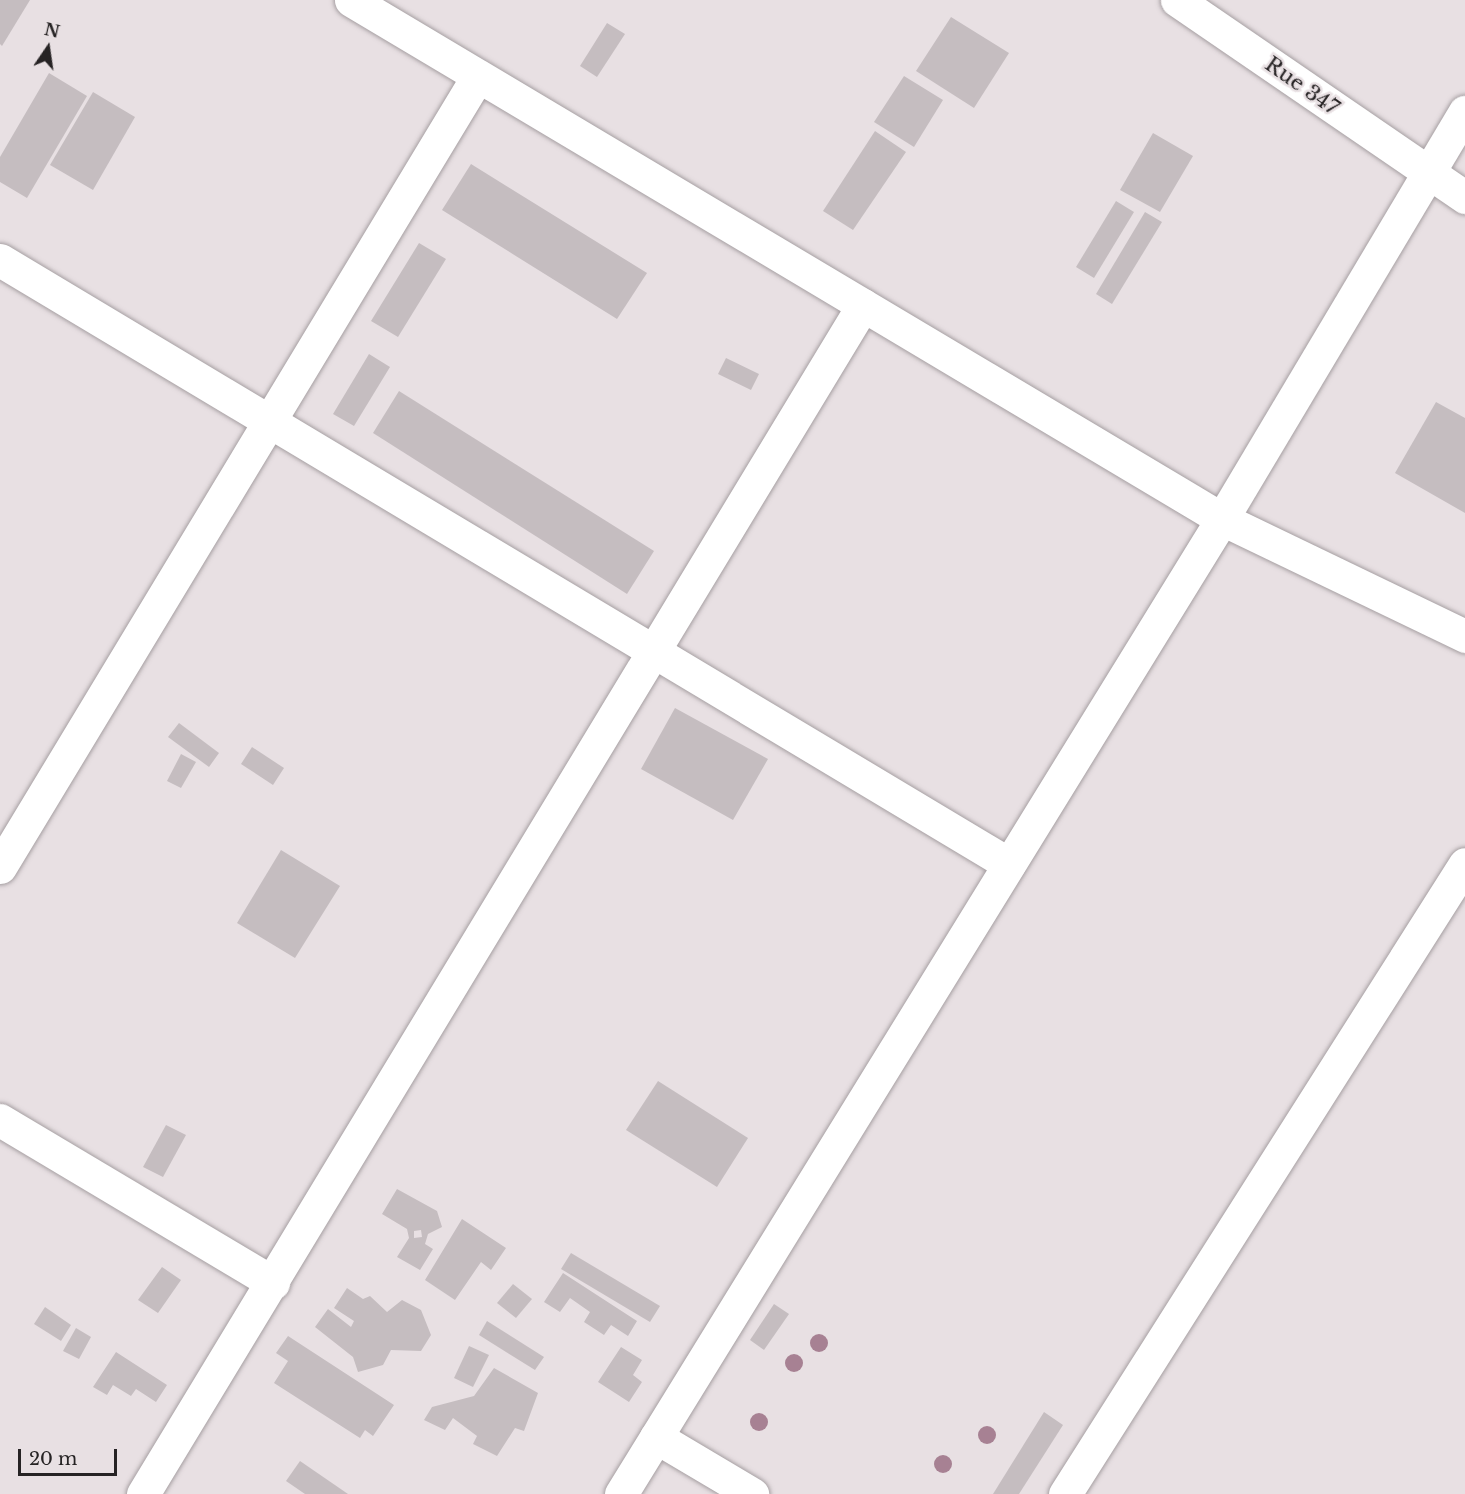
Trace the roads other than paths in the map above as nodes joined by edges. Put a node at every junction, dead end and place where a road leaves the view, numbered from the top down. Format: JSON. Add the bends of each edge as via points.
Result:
{"nodes":[{"id":1,"x":351,"y":0,"type":"edge"},
{"id":2,"x":1177,"y":0,"type":"edge"},
{"id":3,"x":478,"y":76,"type":"junction"},
{"id":4,"x":1465,"y":112,"type":"edge"},
{"id":5,"x":1428,"y":172,"type":"junction"},
{"id":6,"x":1465,"y":197,"type":"edge"},
{"id":7,"x":0,"y":260,"type":"edge"},
{"id":8,"x":863,"y":305,"type":"junction"},
{"id":9,"x":269,"y":421,"type":"junction"},
{"id":10,"x":1222,"y":519,"type":"junction"},
{"id":11,"x":1465,"y":636,"type":"edge"},
{"id":12,"x":654,"y":652,"type":"junction"},
{"id":13,"x":1010,"y":864,"type":"junction"},
{"id":14,"x":1465,"y":864,"type":"edge"},
{"id":15,"x":0,"y":867,"type":"edge"},
{"id":16,"x":0,"y":1120,"type":"edge"},
{"id":17,"x":273,"y":1283,"type":"junction"},
{"id":18,"x":656,"y":1437,"type":"junction"},
{"id":19,"x":143,"y":1494,"type":"edge"},
{"id":20,"x":621,"y":1494,"type":"edge"},
{"id":21,"x":752,"y":1494,"type":"edge"},
{"id":22,"x":1065,"y":1494,"type":"edge"}],
"edges":[{"from":1,"to":3,"type":"street"},
{"from":2,"to":5,"type":"street","name":"Rue 347"},
{"from":3,"to":8,"type":"street"},
{"from":3,"to":9,"type":"street"},
{"from":4,"to":5,"type":"street"},
{"from":5,"to":6,"type":"street","name":"Rue 347"},
{"from":5,"to":10,"type":"street"},
{"from":7,"to":9,"type":"street"},
{"from":8,"to":10,"type":"street"},
{"from":8,"to":12,"type":"street"},
{"from":9,"to":12,"type":"street"},
{"from":9,"to":15,"type":"street"},
{"from":10,"to":11,"type":"street"},
{"from":10,"to":13,"type":"street"},
{"from":12,"to":13,"type":"street"},
{"from":12,"to":17,"type":"street"},
{"from":13,"to":18,"type":"street"},
{"from":14,"to":22,"type":"street"},
{"from":16,"to":17,"type":"street"},
{"from":17,"to":19,"type":"street"},
{"from":18,"to":20,"type":"street"},
{"from":18,"to":21,"type":"street"}]}
